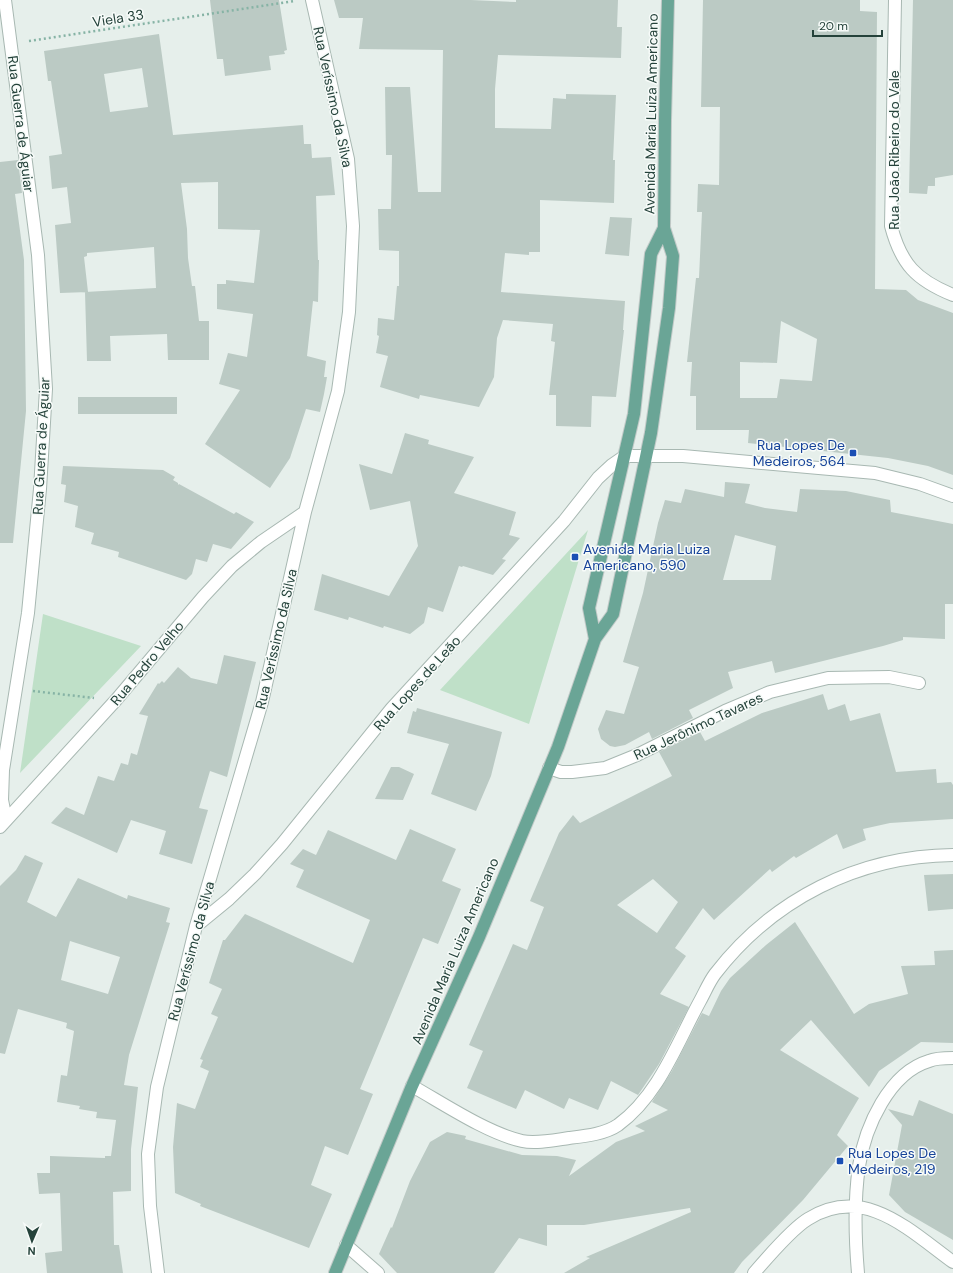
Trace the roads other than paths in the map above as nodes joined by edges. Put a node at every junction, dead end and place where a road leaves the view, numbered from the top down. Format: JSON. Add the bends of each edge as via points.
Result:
{"nodes":[{"id":1,"x":5,"y":0,"type":"edge"},
{"id":2,"x":312,"y":0,"type":"edge"},
{"id":3,"x":668,"y":0,"type":"edge"},
{"id":4,"x":895,"y":0,"type":"edge"},
{"id":5,"x":664,"y":228,"type":"junction"},
{"id":6,"x":953,"y":295,"type":"edge"},
{"id":7,"x":625,"y":456,"type":"junction"},
{"id":8,"x":646,"y":456,"type":"junction"},
{"id":9,"x":953,"y":496,"type":"edge"},
{"id":10,"x":305,"y":512,"type":"junction"},
{"id":11,"x":594,"y":639,"type":"junction"},
{"id":12,"x":919,"y":683,"type":"dead end"},
{"id":13,"x":549,"y":768,"type":"junction"},
{"id":14,"x":3,"y":824,"type":"edge"},
{"id":15,"x":953,"y":855,"type":"edge"},
{"id":16,"x":196,"y":926,"type":"junction"},
{"id":17,"x":953,"y":1058,"type":"edge"},
{"id":18,"x":412,"y":1086,"type":"junction"},
{"id":19,"x":856,"y":1205,"type":"junction"},
{"id":20,"x":346,"y":1245,"type":"junction"},
{"id":21,"x":953,"y":1262,"type":"edge"},
{"id":22,"x":158,"y":1273,"type":"edge"},
{"id":23,"x":335,"y":1273,"type":"edge"},
{"id":24,"x":378,"y":1273,"type":"edge"},
{"id":25,"x":754,"y":1273,"type":"edge"},
{"id":26,"x":858,"y":1273,"type":"edge"}],
"edges":[{"from":1,"to":14,"type":"street","name":"Rua Guerra de Águiar","via":[[38,256],[46,389],[40,489],[28,613],[3,770]]},
{"from":2,"to":10,"type":"street","name":"Rua Veríssimo da Silva","via":[[348,159],[353,226],[349,312],[338,391]]},
{"from":3,"to":5,"type":"main road","name":"Avenida Maria Luiza Americano"},
{"from":4,"to":6,"type":"street","name":"Rua João Ribeiro do Vale","via":[[891,226],[905,263],[920,278]]},
{"from":5,"to":7,"type":"main road","name":"Avenida Maria Luiza Americano","via":[[651,254],[636,398]]},
{"from":5,"to":8,"type":"main road","name":"Avenida Maria Luiza Americano","via":[[673,256],[663,362]]},
{"from":7,"to":8,"type":"street"},
{"from":7,"to":11,"type":"main road","name":"Avenida Maria Luiza Americano","via":[[589,608]]},
{"from":7,"to":16,"type":"street","name":"Rua Lopes de Leão","via":[[598,478],[559,526],[392,708],[255,874]]},
{"from":8,"to":9,"type":"street","via":[[683,456],[875,473],[920,484]]},
{"from":8,"to":11,"type":"main road","name":"Avenida Maria Luiza Americano","via":[[613,614]]},
{"from":10,"to":14,"type":"street","name":"Rua Pedro Velho","via":[[261,542],[232,566],[116,700]]},
{"from":10,"to":16,"type":"street","name":"Rua Veríssimo da Silva","via":[[262,702]]},
{"from":11,"to":13,"type":"main road","name":"Avenida Maria Luiza Americano"},
{"from":12,"to":13,"type":"street","name":"Rua Jerônimo Tavares","via":[[889,677],[828,678],[770,692],[605,768],[561,772]]},
{"from":13,"to":18,"type":"main road","name":"Avenida Maria Luiza Americano","via":[[479,937]]},
{"from":15,"to":18,"type":"street","via":[[894,860],[855,871],[779,910],[748,936],[714,975],[661,1076],[638,1107],[617,1126],[592,1135],[523,1141],[481,1125]]},
{"from":16,"to":22,"type":"street","name":"Rua Veríssimo da Silva","via":[[157,1087],[148,1154],[150,1206]]},
{"from":17,"to":19,"type":"street","via":[[929,1060],[912,1069],[896,1083],[882,1101],[866,1138],[859,1165]]},
{"from":18,"to":20,"type":"main road","name":"Avenida Maria Luiza Americano"},
{"from":19,"to":21,"type":"street","via":[[877,1211],[899,1223]]},
{"from":19,"to":25,"type":"street","via":[[833,1208],[807,1219]]},
{"from":19,"to":26,"type":"street"},
{"from":20,"to":23,"type":"main road","name":"Avenida Maria Luiza Americano"},
{"from":20,"to":24,"type":"street"}]}
